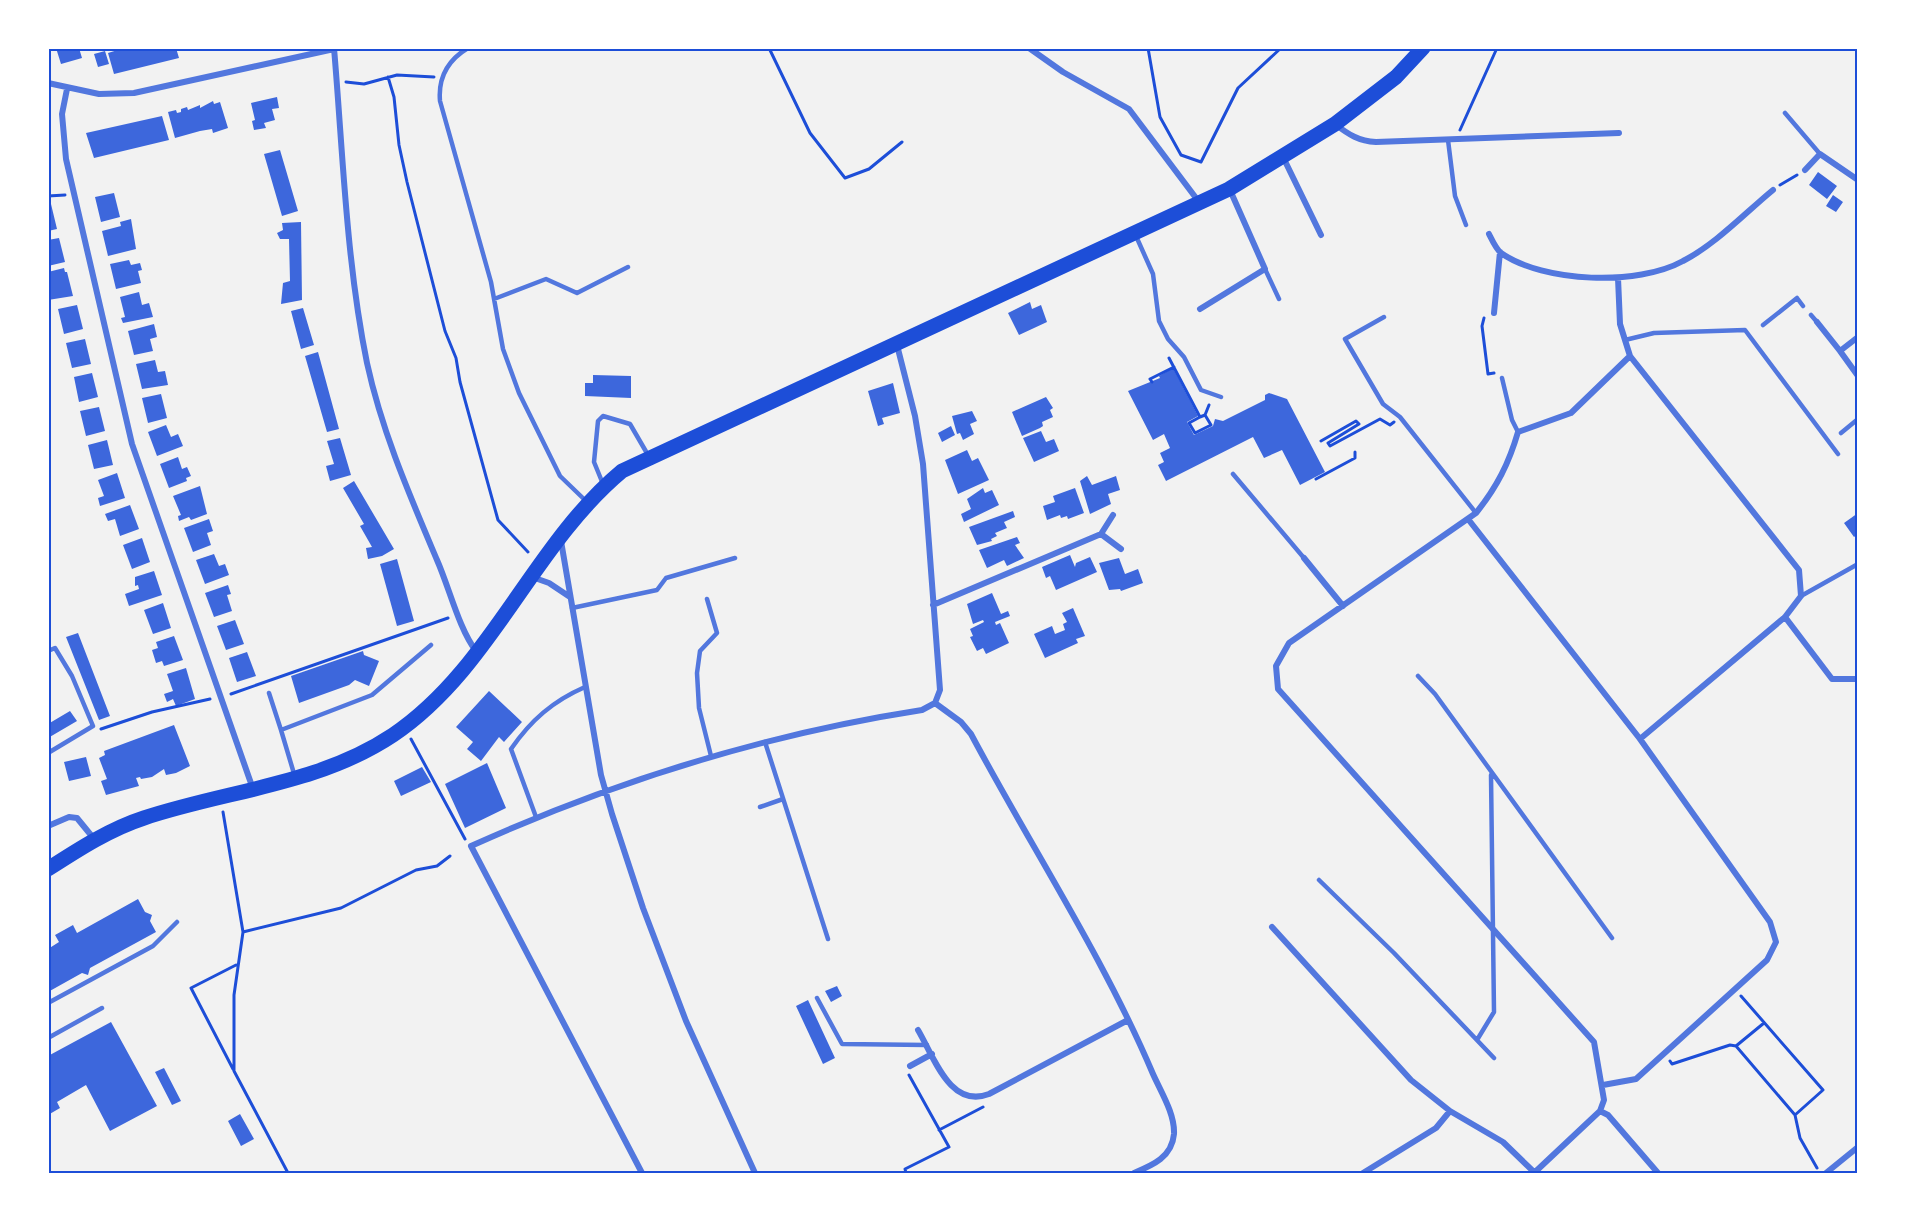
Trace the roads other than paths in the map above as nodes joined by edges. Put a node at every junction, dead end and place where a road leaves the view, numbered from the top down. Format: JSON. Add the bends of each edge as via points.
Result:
{"nodes":[{"id":1,"x":468,"y":48,"type":"edge"},
{"id":2,"x":1029,"y":48,"type":"edge"},
{"id":3,"x":1424,"y":48,"type":"edge"},
{"id":4,"x":334,"y":49,"type":"edge"},
{"id":5,"x":48,"y":83,"type":"edge"},
{"id":6,"x":67,"y":89,"type":"junction"},
{"id":7,"x":1785,"y":113,"type":"dead end"},
{"id":8,"x":1335,"y":124,"type":"junction"},
{"id":9,"x":1619,"y":133,"type":"dead end"},
{"id":10,"x":1448,"y":140,"type":"junction"},
{"id":11,"x":1820,"y":154,"type":"junction"},
{"id":12,"x":1283,"y":157,"type":"junction"},
{"id":13,"x":1805,"y":170,"type":"road end"},
{"id":14,"x":1858,"y":180,"type":"edge"},
{"id":15,"x":1229,"y":189,"type":"junction"},
{"id":16,"x":1773,"y":190,"type":"road end"},
{"id":17,"x":1200,"y":203,"type":"junction"},
{"id":18,"x":1466,"y":225,"type":"dead end"},
{"id":19,"x":1135,"y":233,"type":"junction"},
{"id":20,"x":1489,"y":234,"type":"dead end"},
{"id":21,"x":1321,"y":235,"type":"dead end"},
{"id":22,"x":1500,"y":252,"type":"junction"},
{"id":23,"x":628,"y":267,"type":"dead end"},
{"id":24,"x":1266,"y":269,"type":"junction"},
{"id":25,"x":1618,"y":278,"type":"junction"},
{"id":26,"x":494,"y":299,"type":"junction"},
{"id":27,"x":1279,"y":299,"type":"dead end"},
{"id":28,"x":1803,"y":306,"type":"dead end"},
{"id":29,"x":1200,"y":309,"type":"dead end"},
{"id":30,"x":1494,"y":313,"type":"road end"},
{"id":31,"x":1811,"y":315,"type":"dead end"},
{"id":32,"x":1384,"y":317,"type":"dead end"},
{"id":33,"x":1816,"y":322,"type":"joint"},
{"id":34,"x":1763,"y":325,"type":"dead end"},
{"id":35,"x":1858,"y":337,"type":"edge"},
{"id":36,"x":1625,"y":340,"type":"junction"},
{"id":37,"x":897,"y":345,"type":"junction"},
{"id":38,"x":1840,"y":351,"type":"junction"},
{"id":39,"x":1630,"y":356,"type":"junction"},
{"id":40,"x":1858,"y":376,"type":"edge"},
{"id":41,"x":1502,"y":378,"type":"road end"},
{"id":42,"x":1221,"y":397,"type":"dead end"},
{"id":43,"x":1858,"y":419,"type":"edge"},
{"id":44,"x":1518,"y":432,"type":"junction"},
{"id":45,"x":1841,"y":433,"type":"dead end"},
{"id":46,"x":1838,"y":454,"type":"dead end"},
{"id":47,"x":649,"y":457,"type":"junction"},
{"id":48,"x":1233,"y":474,"type":"dead end"},
{"id":49,"x":604,"y":487,"type":"junction"},
{"id":50,"x":588,"y":504,"type":"junction"},
{"id":51,"x":1476,"y":513,"type":"junction"},
{"id":52,"x":1113,"y":515,"type":"dead end"},
{"id":53,"x":1468,"y":519,"type":"junction"},
{"id":54,"x":1101,"y":534,"type":"junction"},
{"id":55,"x":560,"y":538,"type":"junction"},
{"id":56,"x":1121,"y":549,"type":"dead end"},
{"id":57,"x":735,"y":558,"type":"dead end"},
{"id":58,"x":1304,"y":558,"type":"joint"},
{"id":59,"x":1858,"y":564,"type":"edge"},
{"id":60,"x":531,"y":577,"type":"junction"},
{"id":61,"x":1801,"y":596,"type":"junction"},
{"id":62,"x":570,"y":597,"type":"junction"},
{"id":63,"x":707,"y":599,"type":"dead end"},
{"id":64,"x":933,"y":605,"type":"junction"},
{"id":65,"x":1343,"y":606,"type":"junction"},
{"id":66,"x":572,"y":608,"type":"junction"},
{"id":67,"x":1785,"y":617,"type":"junction"},
{"id":68,"x":431,"y":645,"type":"dead end"},
{"id":69,"x":48,"y":651,"type":"edge"},
{"id":70,"x":476,"y":651,"type":"junction"},
{"id":71,"x":1418,"y":676,"type":"dead end"},
{"id":72,"x":1858,"y":679,"type":"edge"},
{"id":73,"x":585,"y":687,"type":"junction"},
{"id":74,"x":269,"y":693,"type":"dead end"},
{"id":75,"x":935,"y":703,"type":"junction"},
{"id":76,"x":281,"y":730,"type":"junction"},
{"id":77,"x":1640,"y":740,"type":"junction"},
{"id":78,"x":765,"y":742,"type":"junction"},
{"id":79,"x":48,"y":753,"type":"edge"},
{"id":80,"x":711,"y":756,"type":"junction"},
{"id":81,"x":1491,"y":773,"type":"junction"},
{"id":82,"x":296,"y":779,"type":"junction"},
{"id":83,"x":253,"y":790,"type":"junction"},
{"id":84,"x":606,"y":791,"type":"junction"},
{"id":85,"x":783,"y":799,"type":"junction"},
{"id":86,"x":760,"y":807,"type":"dead end"},
{"id":87,"x":536,"y":817,"type":"junction"},
{"id":88,"x":48,"y":826,"type":"edge"},
{"id":89,"x":95,"y":840,"type":"junction"},
{"id":90,"x":48,"y":868,"type":"edge"},
{"id":91,"x":1319,"y":880,"type":"dead end"},
{"id":92,"x":177,"y":922,"type":"dead end"},
{"id":93,"x":1272,"y":927,"type":"dead end"},
{"id":94,"x":1492,"y":930,"type":"junction"},
{"id":95,"x":1612,"y":938,"type":"dead end"},
{"id":96,"x":828,"y":939,"type":"dead end"},
{"id":97,"x":817,"y":998,"type":"dead end"},
{"id":98,"x":48,"y":1003,"type":"edge"},
{"id":99,"x":102,"y":1008,"type":"dead end"},
{"id":100,"x":1128,"y":1020,"type":"junction"},
{"id":101,"x":918,"y":1030,"type":"dead end"},
{"id":102,"x":48,"y":1038,"type":"edge"},
{"id":103,"x":1477,"y":1040,"type":"junction"},
{"id":104,"x":927,"y":1045,"type":"junction"},
{"id":105,"x":932,"y":1054,"type":"junction"},
{"id":106,"x":1494,"y":1058,"type":"dead end"},
{"id":107,"x":908,"y":1067,"type":"road end"},
{"id":108,"x":1603,"y":1085,"type":"junction"},
{"id":109,"x":1450,"y":1111,"type":"junction"},
{"id":110,"x":1600,"y":1112,"type":"junction"},
{"id":111,"x":1858,"y":1147,"type":"edge"},
{"id":112,"x":642,"y":1173,"type":"edge"},
{"id":113,"x":755,"y":1173,"type":"edge"},
{"id":114,"x":1134,"y":1173,"type":"edge"},
{"id":115,"x":1363,"y":1173,"type":"edge"},
{"id":116,"x":1534,"y":1173,"type":"edge"},
{"id":117,"x":1658,"y":1173,"type":"edge"},
{"id":118,"x":1824,"y":1173,"type":"edge"}],
"edges":[{"from":1,"to":26,"type":"lane","via":[[458,54],[441,78],[439,90]]},
{"from":2,"to":17,"type":"street","via":[[1129,109]]},
{"from":3,"to":8,"type":"main road","via":[[1396,77]]},
{"from":4,"to":6,"type":"street","via":[[134,93],[99,94]]},
{"from":4,"to":70,"type":"street","via":[[351,262],[368,365],[404,482],[468,640]]},
{"from":5,"to":6,"type":"street"},
{"from":6,"to":83,"type":"street","via":[[63,132],[73,194],[132,444]]},
{"from":7,"to":11,"type":"lane"},
{"from":8,"to":10,"type":"street","via":[[1365,141]]},
{"from":8,"to":12,"type":"main road"},
{"from":9,"to":10,"type":"street"},
{"from":10,"to":18,"type":"lane","via":[[1455,196]]},
{"from":11,"to":13,"type":"street"},
{"from":11,"to":14,"type":"street"},
{"from":12,"to":15,"type":"main road"},
{"from":12,"to":21,"type":"street"},
{"from":15,"to":17,"type":"main road"},
{"from":15,"to":24,"type":"street"},
{"from":16,"to":25,"type":"street","via":[[1686,260],[1665,269]]},
{"from":17,"to":19,"type":"main road"},
{"from":19,"to":37,"type":"main road"},
{"from":19,"to":42,"type":"lane","via":[[1151,267],[1159,321],[1168,339],[1184,357],[1201,390]]},
{"from":20,"to":22,"type":"street"},
{"from":22,"to":25,"type":"street","via":[[1566,276]]},
{"from":22,"to":30,"type":"street"},
{"from":23,"to":26,"type":"lane","via":[[578,293],[546,279]]},
{"from":24,"to":27,"type":"lane"},
{"from":24,"to":29,"type":"street"},
{"from":25,"to":36,"type":"street","via":[[1620,324]]},
{"from":26,"to":50,"type":"lane","via":[[503,349],[532,424],[560,476]]},
{"from":28,"to":34,"type":"lane","via":[[1797,298]]},
{"from":31,"to":33,"type":"lane"},
{"from":32,"to":51,"type":"lane","via":[[1345,339],[1383,404],[1400,417]]},
{"from":33,"to":38,"type":"street"},
{"from":35,"to":38,"type":"street"},
{"from":36,"to":39,"type":"street"},
{"from":36,"to":46,"type":"lane","via":[[1654,333],[1745,330]]},
{"from":37,"to":47,"type":"main road"},
{"from":37,"to":64,"type":"street","via":[[923,464]]},
{"from":38,"to":40,"type":"street"},
{"from":39,"to":44,"type":"street","via":[[1571,413]]},
{"from":39,"to":61,"type":"street","via":[[1799,570]]},
{"from":41,"to":44,"type":"lane"},
{"from":43,"to":45,"type":"lane"},
{"from":44,"to":51,"type":"street","via":[[1509,462]]},
{"from":47,"to":49,"type":"main road","via":[[622,471]]},
{"from":47,"to":49,"type":"lane","via":[[630,424],[603,416],[598,421],[594,462]]},
{"from":48,"to":58,"type":"lane"},
{"from":49,"to":50,"type":"main road"},
{"from":50,"to":55,"type":"main road"},
{"from":51,"to":53,"type":"street"},
{"from":52,"to":54,"type":"street"},
{"from":53,"to":65,"type":"street"},
{"from":53,"to":77,"type":"street"},
{"from":54,"to":56,"type":"street"},
{"from":54,"to":64,"type":"street"},
{"from":55,"to":60,"type":"main road"},
{"from":55,"to":62,"type":"street"},
{"from":57,"to":66,"type":"lane","via":[[666,578],[657,590]]},
{"from":58,"to":65,"type":"street"},
{"from":59,"to":61,"type":"lane"},
{"from":60,"to":62,"type":"street"},
{"from":60,"to":70,"type":"main road"},
{"from":61,"to":67,"type":"street"},
{"from":62,"to":66,"type":"street"},
{"from":63,"to":80,"type":"lane","via":[[717,633],[700,651],[697,689]]},
{"from":64,"to":75,"type":"street","via":[[940,690]]},
{"from":65,"to":94,"type":"street","via":[[1289,643],[1276,666],[1278,689]]},
{"from":66,"to":73,"type":"street"},
{"from":67,"to":72,"type":"street","via":[[1832,679]]},
{"from":67,"to":77,"type":"street"},
{"from":68,"to":76,"type":"lane","via":[[372,695]]},
{"from":69,"to":79,"type":"lane","via":[[55,648],[72,675],[93,726]]},
{"from":70,"to":82,"type":"main road","via":[[437,698],[404,727],[355,757]]},
{"from":71,"to":81,"type":"lane"},
{"from":73,"to":84,"type":"street"},
{"from":73,"to":87,"type":"lane","via":[[558,698],[523,731],[511,749]]},
{"from":74,"to":76,"type":"lane"},
{"from":75,"to":78,"type":"street","via":[[922,710]]},
{"from":75,"to":100,"type":"street","via":[[971,734]]},
{"from":76,"to":82,"type":"lane"},
{"from":77,"to":108,"type":"street","via":[[1770,922],[1776,942],[1767,960],[1636,1079]]},
{"from":78,"to":80,"type":"street"},
{"from":78,"to":85,"type":"lane"},
{"from":80,"to":84,"type":"street"},
{"from":81,"to":94,"type":"lane"},
{"from":81,"to":95,"type":"lane"},
{"from":82,"to":83,"type":"main road"},
{"from":83,"to":89,"type":"main road","via":[[162,812]]},
{"from":84,"to":87,"type":"street"},
{"from":84,"to":113,"type":"street","via":[[643,908],[679,1002]]},
{"from":85,"to":86,"type":"lane"},
{"from":85,"to":96,"type":"lane"},
{"from":87,"to":112,"type":"street","via":[[471,846]]},
{"from":88,"to":89,"type":"street","via":[[77,818]]},
{"from":89,"to":90,"type":"main road"},
{"from":91,"to":103,"type":"lane"},
{"from":92,"to":98,"type":"lane","via":[[153,946]]},
{"from":93,"to":109,"type":"street","via":[[1411,1080]]},
{"from":94,"to":103,"type":"lane","via":[[1494,1012]]},
{"from":94,"to":108,"type":"street","via":[[1594,1042]]},
{"from":97,"to":104,"type":"lane","via":[[842,1044]]},
{"from":99,"to":102,"type":"lane"},
{"from":100,"to":105,"type":"street","via":[[986,1096],[959,1094]]},
{"from":100,"to":114,"type":"street","via":[[1174,1131],[1163,1157]]},
{"from":101,"to":104,"type":"street"},
{"from":103,"to":106,"type":"lane"},
{"from":104,"to":105,"type":"street"},
{"from":105,"to":107,"type":"street"},
{"from":108,"to":110,"type":"street"},
{"from":109,"to":115,"type":"street","via":[[1436,1128]]},
{"from":109,"to":116,"type":"street","via":[[1503,1142]]},
{"from":110,"to":116,"type":"street"},
{"from":110,"to":117,"type":"street","via":[[1608,1115]]},
{"from":111,"to":118,"type":"street"}]}
